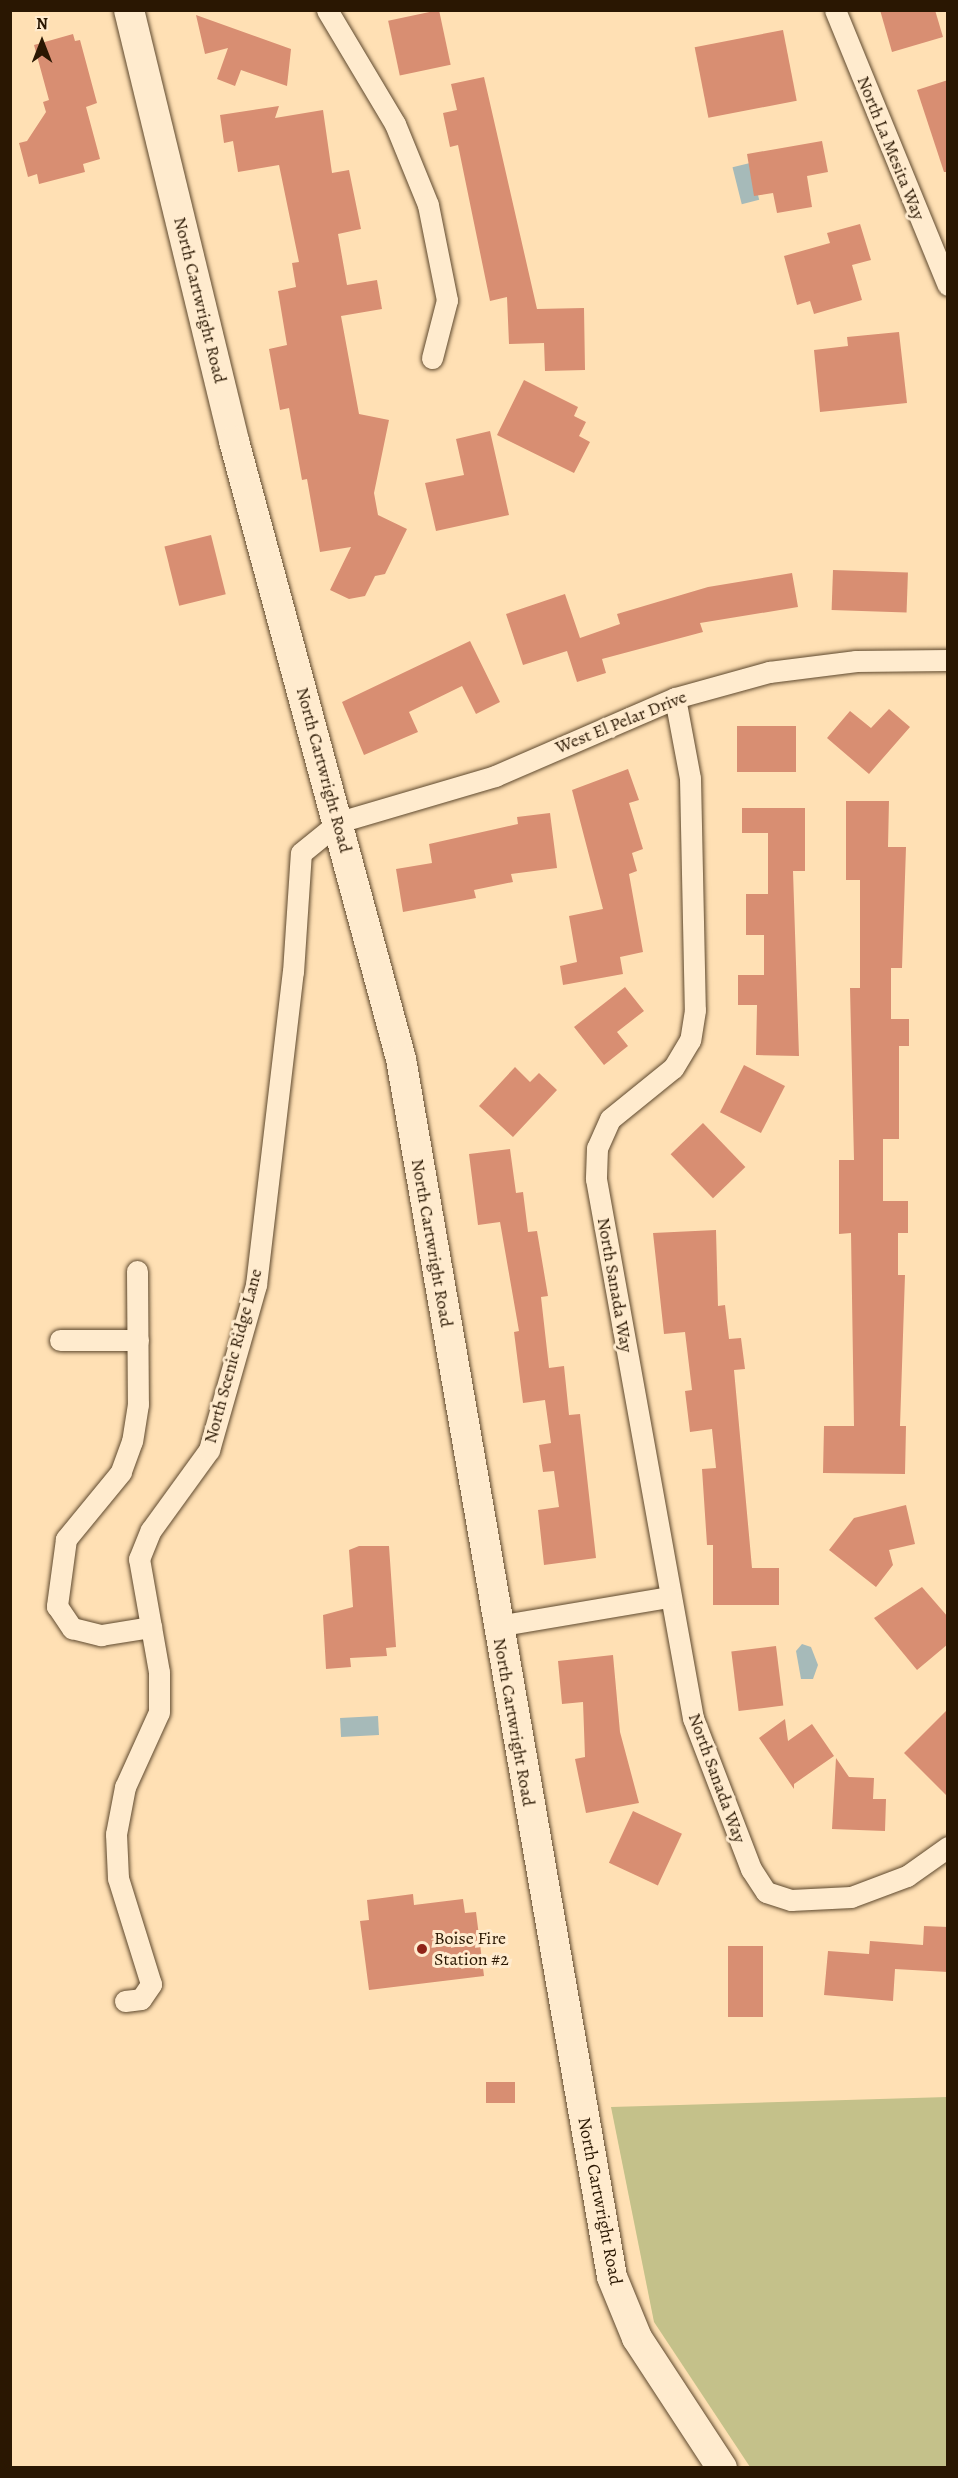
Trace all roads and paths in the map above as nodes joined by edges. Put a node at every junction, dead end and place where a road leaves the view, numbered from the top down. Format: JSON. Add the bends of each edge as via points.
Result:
{"nodes":[{"id":1,"x":129,"y":10,"type":"edge"},
{"id":2,"x":327,"y":10,"type":"edge"},
{"id":3,"x":835,"y":10,"type":"edge"},
{"id":4,"x":948,"y":285,"type":"edge"},
{"id":5,"x":432,"y":358,"type":"dead end"},
{"id":6,"x":948,"y":660,"type":"edge"},
{"id":7,"x":675,"y":698,"type":"junction"},
{"id":8,"x":339,"y":822,"type":"junction"},
{"id":9,"x":137,"y":1270,"type":"dead end"},
{"id":10,"x":60,"y":1340,"type":"dead end"},
{"id":11,"x":138,"y":1340,"type":"junction"},
{"id":12,"x":669,"y":1597,"type":"junction"},
{"id":13,"x":497,"y":1626,"type":"junction"},
{"id":14,"x":152,"y":1627,"type":"junction"},
{"id":15,"x":948,"y":1847,"type":"edge"},
{"id":16,"x":125,"y":2001,"type":"dead end"},
{"id":17,"x":722,"y":2468,"type":"edge"}],
"edges":[{"from":1,"to":8,"type":"street","name":"North Cartwright Road","via":[[234,441]]},
{"from":2,"to":5,"type":"street","via":[[395,124],[428,205],[447,300]]},
{"from":3,"to":4,"type":"street","name":"North La Mesita Way"},
{"from":6,"to":7,"type":"street","name":"West El Pelar Drive","via":[[856,661],[769,672]]},
{"from":7,"to":8,"type":"street","name":"West El Pelar Drive","via":[[495,776]]},
{"from":7,"to":12,"type":"street","name":"North Sanada Way","via":[[690,777],[695,1010],[690,1040],[673,1068],[610,1119],[597,1148],[596,1179]]},
{"from":8,"to":13,"type":"street","name":"North Cartwright Road","via":[[401,1059]]},
{"from":8,"to":14,"type":"street","name":"North Scenic Ridge Lane","via":[[301,853],[293,972],[256,1285],[209,1450],[151,1530],[139,1560]]},
{"from":9,"to":11,"type":"street"},
{"from":10,"to":11,"type":"street"},
{"from":11,"to":14,"type":"street","via":[[132,1441],[121,1472],[66,1539],[57,1606],[72,1628],[101,1635]]},
{"from":12,"to":13,"type":"street"},
{"from":12,"to":15,"type":"street","name":"North Sanada Way","via":[[693,1718],[751,1869],[766,1892],[790,1900],[851,1897],[907,1876]]},
{"from":13,"to":17,"type":"street","name":"North Cartwright Road","via":[[612,2277],[637,2338]]},
{"from":14,"to":16,"type":"street","name":"North Scenic Ridge Lane","via":[[159,1712],[125,1787],[116,1834],[118,1878],[151,1984],[141,1999]]}]}
